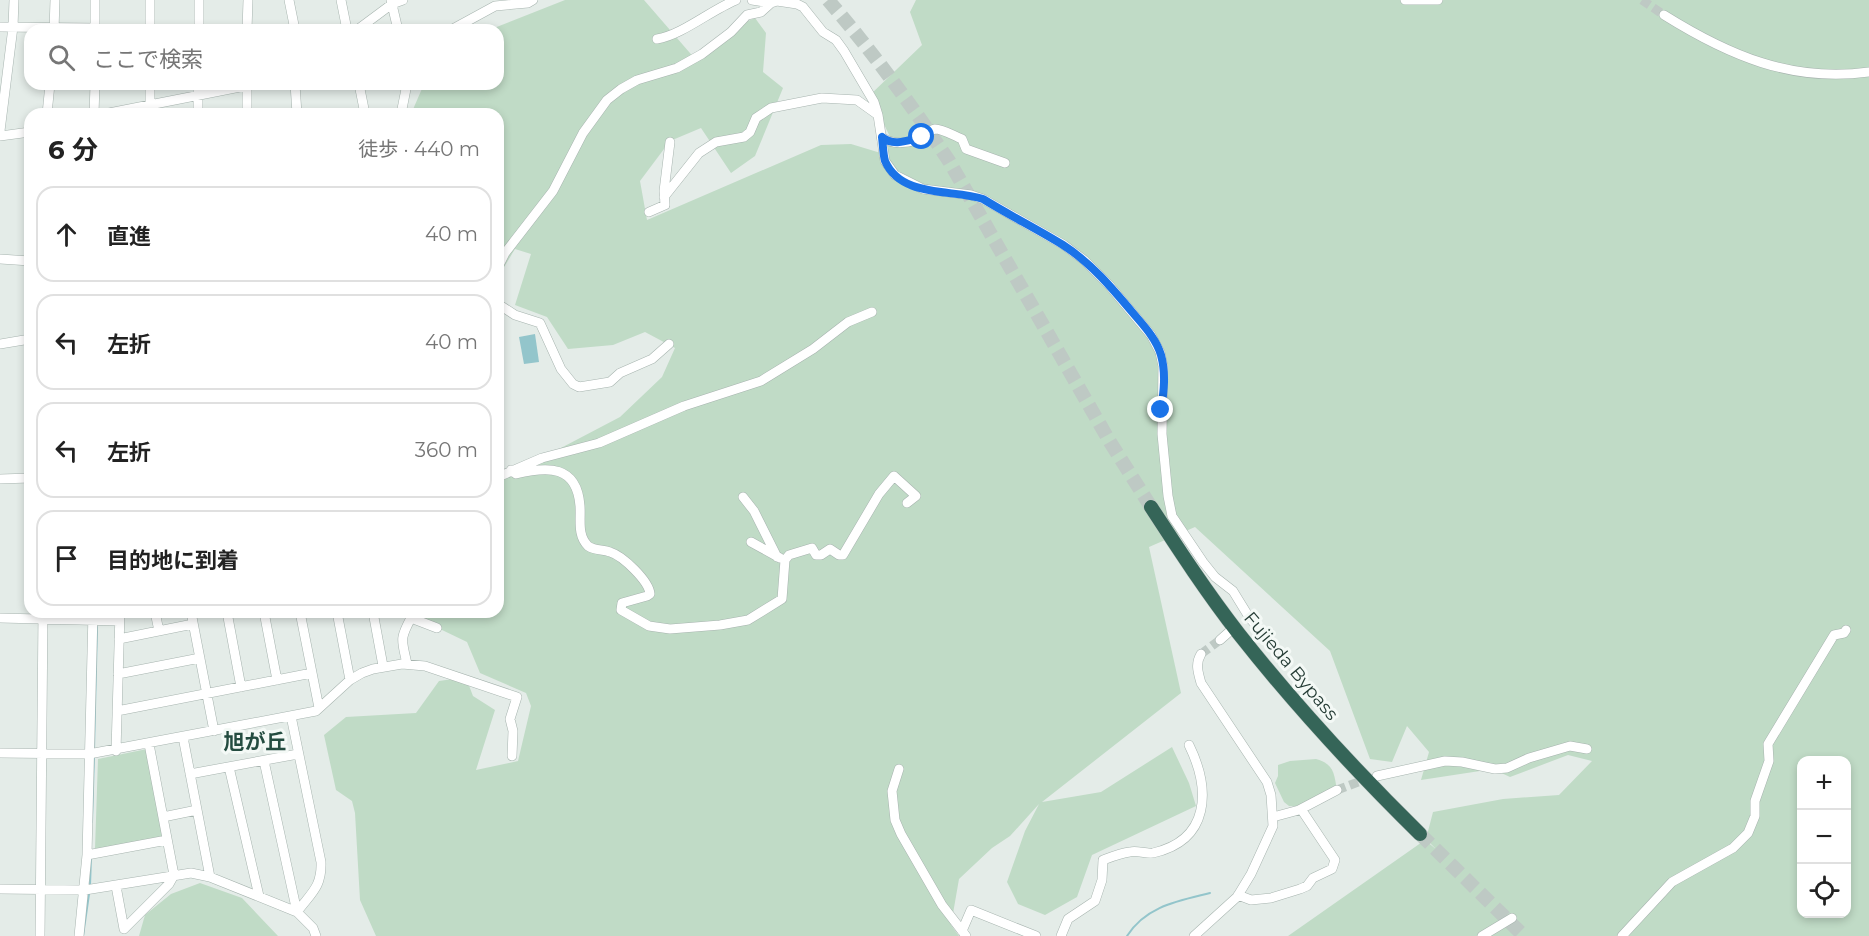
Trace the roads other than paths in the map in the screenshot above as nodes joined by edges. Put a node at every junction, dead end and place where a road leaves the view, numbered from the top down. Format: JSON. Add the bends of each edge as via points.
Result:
{"nodes":[{"id":1,"x":14,"y":0,"type":"edge"},
{"id":2,"x":55,"y":0,"type":"edge"},
{"id":3,"x":95,"y":0,"type":"edge"},
{"id":4,"x":150,"y":0,"type":"edge"},
{"id":5,"x":199,"y":0,"type":"edge"},
{"id":6,"x":248,"y":0,"type":"edge"},
{"id":7,"x":289,"y":0,"type":"edge"},
{"id":8,"x":341,"y":0,"type":"edge"},
{"id":9,"x":403,"y":0,"type":"edge"},
{"id":10,"x":533,"y":0,"type":"edge"},
{"id":11,"x":736,"y":0,"type":"edge"},
{"id":12,"x":752,"y":0,"type":"edge"},
{"id":13,"x":1405,"y":0,"type":"edge"},
{"id":14,"x":1438,"y":0,"type":"edge"},
{"id":15,"x":392,"y":2,"type":"edge"},
{"id":16,"x":495,"y":3,"type":"edge"},
{"id":17,"x":771,"y":3,"type":"junction"},
{"id":18,"x":1664,"y":15,"type":"tunnel mouth"},
{"id":19,"x":54,"y":24,"type":"edge"},
{"id":20,"x":95,"y":24,"type":"edge"},
{"id":21,"x":150,"y":24,"type":"edge"},
{"id":22,"x":199,"y":24,"type":"edge"},
{"id":23,"x":247,"y":24,"type":"edge"},
{"id":24,"x":294,"y":24,"type":"edge"},
{"id":25,"x":346,"y":24,"type":"edge"},
{"id":26,"x":364,"y":24,"type":"edge"},
{"id":27,"x":397,"y":24,"type":"edge"},
{"id":28,"x":461,"y":24,"type":"edge"},
{"id":29,"x":0,"y":27,"type":"edge"},
{"id":30,"x":13,"y":27,"type":"junction"},
{"id":31,"x":24,"y":28,"type":"edge"},
{"id":32,"x":657,"y":39,"type":"dead end"},
{"id":33,"x":1869,"y":72,"type":"edge"},
{"id":34,"x":49,"y":90,"type":"edge"},
{"id":35,"x":95,"y":90,"type":"edge"},
{"id":36,"x":150,"y":90,"type":"edge"},
{"id":37,"x":198,"y":90,"type":"edge"},
{"id":38,"x":224,"y":90,"type":"edge"},
{"id":39,"x":249,"y":90,"type":"edge"},
{"id":40,"x":295,"y":90,"type":"edge"},
{"id":41,"x":360,"y":90,"type":"edge"},
{"id":42,"x":406,"y":90,"type":"edge"},
{"id":43,"x":198,"y":95,"type":"junction"},
{"id":44,"x":48,"y":108,"type":"edge"},
{"id":45,"x":94,"y":108,"type":"edge"},
{"id":46,"x":150,"y":108,"type":"edge"},
{"id":47,"x":156,"y":108,"type":"edge"},
{"id":48,"x":198,"y":108,"type":"edge"},
{"id":49,"x":248,"y":108,"type":"edge"},
{"id":50,"x":297,"y":108,"type":"edge"},
{"id":51,"x":364,"y":108,"type":"edge"},
{"id":52,"x":402,"y":108,"type":"edge"},
{"id":53,"x":878,"y":115,"type":"junction"},
{"id":54,"x":0,"y":131,"type":"edge"},
{"id":55,"x":24,"y":133,"type":"edge"},
{"id":56,"x":0,"y":136,"type":"edge"},
{"id":57,"x":882,"y":137,"type":"junction"},
{"id":58,"x":670,"y":141,"type":"dead end"},
{"id":59,"x":1005,"y":163,"type":"dead end"},
{"id":60,"x":664,"y":197,"type":"junction"},
{"id":61,"x":649,"y":212,"type":"dead end"},
{"id":62,"x":504,"y":255,"type":"edge"},
{"id":63,"x":0,"y":260,"type":"edge"},
{"id":64,"x":24,"y":261,"type":"edge"},
{"id":65,"x":504,"y":308,"type":"edge"},
{"id":66,"x":872,"y":312,"type":"dead end"},
{"id":67,"x":24,"y":340,"type":"edge"},
{"id":68,"x":0,"y":344,"type":"edge"},
{"id":69,"x":669,"y":344,"type":"dead end"},
{"id":70,"x":512,"y":470,"type":"junction"},
{"id":71,"x":504,"y":474,"type":"edge"},
{"id":72,"x":24,"y":478,"type":"edge"},
{"id":73,"x":0,"y":479,"type":"edge"},
{"id":74,"x":743,"y":497,"type":"dead end"},
{"id":75,"x":907,"y":502,"type":"dead end"},
{"id":76,"x":1151,"y":507,"type":"tunnel mouth"},
{"id":77,"x":751,"y":542,"type":"dead end"},
{"id":78,"x":781,"y":558,"type":"junction"},
{"id":79,"x":24,"y":616,"type":"edge"},
{"id":80,"x":0,"y":618,"type":"edge"},
{"id":81,"x":43,"y":618,"type":"edge"},
{"id":82,"x":93,"y":618,"type":"edge"},
{"id":83,"x":119,"y":618,"type":"edge"},
{"id":84,"x":156,"y":618,"type":"edge"},
{"id":85,"x":192,"y":618,"type":"edge"},
{"id":86,"x":228,"y":618,"type":"edge"},
{"id":87,"x":265,"y":618,"type":"edge"},
{"id":88,"x":301,"y":618,"type":"edge"},
{"id":89,"x":338,"y":618,"type":"edge"},
{"id":90,"x":374,"y":618,"type":"edge"},
{"id":91,"x":193,"y":624,"type":"junction"},
{"id":92,"x":437,"y":628,"type":"dead end"},
{"id":93,"x":1260,"y":630,"type":"dead end"},
{"id":94,"x":1846,"y":630,"type":"dead end"},
{"id":95,"x":159,"y":631,"type":"junction"},
{"id":96,"x":1229,"y":632,"type":"dead end"},
{"id":97,"x":119,"y":639,"type":"junction"},
{"id":98,"x":1220,"y":640,"type":"tunnel mouth"},
{"id":99,"x":1201,"y":654,"type":"dead end"},
{"id":100,"x":200,"y":658,"type":"junction"},
{"id":101,"x":407,"y":664,"type":"junction"},
{"id":102,"x":383,"y":666,"type":"junction"},
{"id":103,"x":312,"y":673,"type":"junction"},
{"id":104,"x":118,"y":674,"type":"junction"},
{"id":105,"x":277,"y":680,"type":"junction"},
{"id":106,"x":350,"y":680,"type":"junction"},
{"id":107,"x":241,"y":687,"type":"junction"},
{"id":108,"x":207,"y":693,"type":"junction"},
{"id":109,"x":319,"y":708,"type":"junction"},
{"id":110,"x":117,"y":711,"type":"junction"},
{"id":111,"x":291,"y":716,"type":"junction"},
{"id":112,"x":214,"y":731,"type":"junction"},
{"id":113,"x":183,"y":737,"type":"junction"},
{"id":114,"x":149,"y":744,"type":"junction"},
{"id":115,"x":1189,"y":745,"type":"dead end"},
{"id":116,"x":1587,"y":749,"type":"dead end"},
{"id":117,"x":116,"y":751,"type":"junction"},
{"id":118,"x":0,"y":753,"type":"edge"},
{"id":119,"x":41,"y":754,"type":"junction"},
{"id":120,"x":89,"y":754,"type":"junction"},
{"id":121,"x":298,"y":754,"type":"junction"},
{"id":122,"x":512,"y":756,"type":"dead end"},
{"id":123,"x":264,"y":761,"type":"junction"},
{"id":124,"x":229,"y":767,"type":"junction"},
{"id":125,"x":899,"y":769,"type":"dead end"},
{"id":126,"x":190,"y":774,"type":"junction"},
{"id":127,"x":1377,"y":776,"type":"tunnel mouth"},
{"id":128,"x":1337,"y":790,"type":"tunnel mouth"},
{"id":129,"x":197,"y":810,"type":"junction"},
{"id":130,"x":1301,"y":810,"type":"junction"},
{"id":131,"x":163,"y":816,"type":"junction"},
{"id":132,"x":1273,"y":817,"type":"junction"},
{"id":133,"x":1420,"y":834,"type":"tunnel mouth"},
{"id":134,"x":167,"y":840,"type":"junction"},
{"id":135,"x":87,"y":855,"type":"junction"},
{"id":136,"x":174,"y":875,"type":"junction"},
{"id":137,"x":210,"y":877,"type":"junction"},
{"id":138,"x":116,"y":886,"type":"junction"},
{"id":139,"x":0,"y":889,"type":"edge"},
{"id":140,"x":40,"y":889,"type":"junction"},
{"id":141,"x":85,"y":891,"type":"junction"},
{"id":142,"x":1238,"y":895,"type":"junction"},
{"id":143,"x":259,"y":897,"type":"junction"},
{"id":144,"x":297,"y":912,"type":"junction"},
{"id":145,"x":1512,"y":918,"type":"dead end"},
{"id":146,"x":964,"y":934,"type":"edge"},
{"id":147,"x":40,"y":936,"type":"edge"},
{"id":148,"x":79,"y":936,"type":"edge"},
{"id":149,"x":316,"y":936,"type":"edge"},
{"id":150,"x":1036,"y":936,"type":"edge"},
{"id":151,"x":1061,"y":936,"type":"edge"},
{"id":152,"x":1194,"y":936,"type":"edge"},
{"id":153,"x":1483,"y":936,"type":"edge"},
{"id":154,"x":1622,"y":936,"type":"edge"}],
"edges":[{"from":1,"to":30,"type":"street"},
{"from":2,"to":19,"type":"street"},
{"from":3,"to":20,"type":"street"},
{"from":4,"to":21,"type":"street"},
{"from":5,"to":22,"type":"street"},
{"from":6,"to":23,"type":"street"},
{"from":7,"to":24,"type":"street"},
{"from":8,"to":25,"type":"street"},
{"from":9,"to":15,"type":"street"},
{"from":10,"to":16,"type":"street"},
{"from":11,"to":32,"type":"street","via":[[671,36]]},
{"from":12,"to":17,"type":"street"},
{"from":13,"to":14,"type":"street"},
{"from":15,"to":26,"type":"street"},
{"from":15,"to":27,"type":"street"},
{"from":16,"to":28,"type":"street"},
{"from":17,"to":53,"type":"street","via":[[803,7],[823,32],[836,40]]},
{"from":17,"to":62,"type":"street","via":[[761,12],[747,15],[702,54],[678,68],[637,80],[607,100],[583,133],[553,191]]},
{"from":18,"to":33,"type":"street","via":[[1713,44],[1771,66],[1812,75]]},
{"from":29,"to":30,"type":"street"},
{"from":30,"to":31,"type":"street"},
{"from":30,"to":54,"type":"street"},
{"from":34,"to":44,"type":"street"},
{"from":35,"to":45,"type":"street"},
{"from":36,"to":46,"type":"street"},
{"from":37,"to":43,"type":"street"},
{"from":38,"to":43,"type":"street"},
{"from":39,"to":49,"type":"street"},
{"from":40,"to":50,"type":"street"},
{"from":41,"to":51,"type":"street"},
{"from":42,"to":52,"type":"street"},
{"from":43,"to":47,"type":"street"},
{"from":43,"to":48,"type":"street"},
{"from":53,"to":57,"type":"street"},
{"from":53,"to":60,"type":"street","via":[[857,100],[822,98],[771,108],[756,118],[744,137],[716,141],[699,153]]},
{"from":55,"to":56,"type":"street"},
{"from":57,"to":59,"type":"street","via":[[898,143],[938,129],[962,139],[966,149]]},
{"from":57,"to":93,"type":"street","via":[[885,161],[895,175],[923,189],[983,199],[1064,245],[1109,285],[1151,335],[1163,366],[1162,434],[1172,516],[1215,577],[1233,591],[1246,619]]},
{"from":58,"to":60,"type":"street"},
{"from":60,"to":61,"type":"street","via":[[664,205]]},
{"from":63,"to":64,"type":"street"},
{"from":65,"to":69,"type":"street","via":[[540,323],[561,369],[579,387],[610,381],[652,359]]},
{"from":66,"to":70,"type":"street","via":[[848,322],[813,350],[761,381],[684,406],[599,443]]},
{"from":67,"to":68,"type":"street"},
{"from":70,"to":71,"type":"street"},
{"from":70,"to":78,"type":"street","via":[[516,474],[546,468],[567,475],[579,498],[580,529],[588,545],[620,558],[650,590],[650,594],[620,606],[649,626],[670,629],[748,620],[782,599]]},
{"from":72,"to":73,"type":"street"},
{"from":74,"to":78,"type":"street"},
{"from":75,"to":78,"type":"street","via":[[916,496],[894,476],[843,555],[830,549],[816,555],[812,548]]},
{"from":76,"to":133,"type":"highway","name":"Fujieda Bypass","via":[[1253,651],[1328,738]]},
{"from":77,"to":78,"type":"street"},
{"from":79,"to":80,"type":"street"},
{"from":81,"to":119,"type":"street"},
{"from":82,"to":120,"type":"street"},
{"from":83,"to":97,"type":"street"},
{"from":84,"to":95,"type":"street"},
{"from":85,"to":91,"type":"street"},
{"from":86,"to":107,"type":"street"},
{"from":87,"to":105,"type":"street"},
{"from":88,"to":103,"type":"street"},
{"from":89,"to":106,"type":"street"},
{"from":90,"to":102,"type":"street"},
{"from":91,"to":95,"type":"street"},
{"from":91,"to":100,"type":"street"},
{"from":92,"to":101,"type":"street","via":[[411,618],[401,640]]},
{"from":94,"to":154,"type":"street","via":[[1834,635],[1768,744],[1769,760],[1748,833],[1733,848],[1672,882]]},
{"from":95,"to":97,"type":"street"},
{"from":96,"to":98,"type":"street"},
{"from":97,"to":104,"type":"street"},
{"from":99,"to":132,"type":"street","via":[[1197,668],[1201,683],[1267,782]]},
{"from":100,"to":104,"type":"street"},
{"from":100,"to":108,"type":"street"},
{"from":101,"to":102,"type":"street"},
{"from":101,"to":122,"type":"street","via":[[425,666],[517,697],[510,719]]},
{"from":102,"to":106,"type":"street"},
{"from":103,"to":105,"type":"street"},
{"from":103,"to":109,"type":"street"},
{"from":104,"to":110,"type":"street"},
{"from":105,"to":107,"type":"street"},
{"from":106,"to":109,"type":"street"},
{"from":107,"to":108,"type":"street"},
{"from":108,"to":110,"type":"street"},
{"from":108,"to":112,"type":"street"},
{"from":109,"to":111,"type":"street"},
{"from":110,"to":117,"type":"street"},
{"from":111,"to":112,"type":"street"},
{"from":111,"to":121,"type":"street"},
{"from":112,"to":113,"type":"street"},
{"from":113,"to":114,"type":"street"},
{"from":113,"to":126,"type":"street"},
{"from":114,"to":117,"type":"street"},
{"from":114,"to":131,"type":"street"},
{"from":115,"to":151,"type":"street","via":[[1198,763],[1201,788],[1196,827],[1179,843],[1152,853],[1132,851],[1103,860],[1095,901],[1068,919]]},
{"from":116,"to":127,"type":"street","via":[[1570,746],[1508,768],[1445,761]]},
{"from":117,"to":120,"type":"street"},
{"from":118,"to":119,"type":"street"},
{"from":119,"to":120,"type":"street"},
{"from":119,"to":140,"type":"street"},
{"from":120,"to":135,"type":"street"},
{"from":121,"to":123,"type":"street"},
{"from":121,"to":144,"type":"street","via":[[322,876]]},
{"from":123,"to":124,"type":"street"},
{"from":123,"to":144,"type":"street"},
{"from":124,"to":126,"type":"street"},
{"from":124,"to":143,"type":"street"},
{"from":125,"to":146,"type":"street","via":[[892,791],[895,820],[942,905]]},
{"from":126,"to":129,"type":"street"},
{"from":128,"to":130,"type":"street"},
{"from":129,"to":131,"type":"street"},
{"from":129,"to":137,"type":"street"},
{"from":130,"to":132,"type":"street"},
{"from":130,"to":142,"type":"street","via":[[1335,860],[1332,869],[1300,889],[1262,901]]},
{"from":131,"to":134,"type":"street"},
{"from":132,"to":142,"type":"street","via":[[1273,826]]},
{"from":134,"to":135,"type":"street"},
{"from":134,"to":136,"type":"street"},
{"from":135,"to":141,"type":"street"},
{"from":136,"to":137,"type":"street"},
{"from":136,"to":138,"type":"street"},
{"from":136,"to":138,"type":"street","via":[[124,929]]},
{"from":137,"to":143,"type":"street"},
{"from":138,"to":141,"type":"street"},
{"from":139,"to":140,"type":"street"},
{"from":140,"to":141,"type":"street"},
{"from":140,"to":147,"type":"street"},
{"from":141,"to":148,"type":"street"},
{"from":142,"to":152,"type":"street"},
{"from":143,"to":144,"type":"street"},
{"from":144,"to":149,"type":"street"},
{"from":145,"to":153,"type":"street"},
{"from":146,"to":150,"type":"street","via":[[971,910]]}]}
